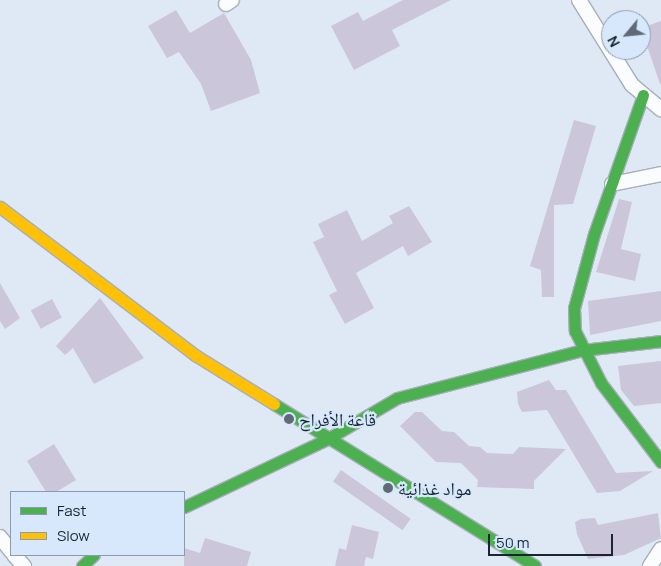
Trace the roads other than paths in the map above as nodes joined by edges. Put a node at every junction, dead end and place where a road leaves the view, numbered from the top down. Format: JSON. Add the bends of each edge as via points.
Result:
{"nodes":[{"id":1,"x":579,"y":0,"type":"edge"},
{"id":2,"x":643,"y":95,"type":"junction"},
{"id":3,"x":661,"y":109,"type":"edge"},
{"id":4,"x":661,"y":174,"type":"edge"},
{"id":5,"x":612,"y":184,"type":"junction"},
{"id":6,"x":0,"y":207,"type":"edge"},
{"id":7,"x":661,"y":341,"type":"edge"},
{"id":8,"x":583,"y":350,"type":"junction"},
{"id":9,"x":328,"y":438,"type":"junction"},
{"id":10,"x":661,"y":462,"type":"edge"},
{"id":11,"x":185,"y":507,"type":"edge"},
{"id":12,"x":0,"y":537,"type":"edge"},
{"id":13,"x":661,"y":549,"type":"edge"},
{"id":14,"x":10,"y":550,"type":"edge"},
{"id":15,"x":15,"y":556,"type":"edge"},
{"id":16,"x":93,"y":556,"type":"edge"},
{"id":17,"x":24,"y":566,"type":"edge"},
{"id":18,"x":82,"y":566,"type":"edge"},
{"id":19,"x":535,"y":566,"type":"edge"},
{"id":20,"x":650,"y":566,"type":"edge"}],
"edges":[{"from":1,"to":2,"type":"street","via":[[600,39]]},
{"from":2,"to":3,"type":"street"},
{"from":2,"to":5,"type":"street"},
{"from":4,"to":5,"type":"street"},
{"from":5,"to":8,"type":"street","via":[[574,308],[575,331]]},
{"from":6,"to":9,"type":"street","via":[[195,355]]},
{"from":7,"to":8,"type":"street"},
{"from":8,"to":9,"type":"street","via":[[445,382],[397,398]]},
{"from":8,"to":10,"type":"street","via":[[630,426]]},
{"from":9,"to":11,"type":"street"},
{"from":9,"to":19,"type":"street"},
{"from":12,"to":14,"type":"street"},
{"from":13,"to":20,"type":"street"},
{"from":15,"to":17,"type":"street"},
{"from":16,"to":18,"type":"street"}]}
